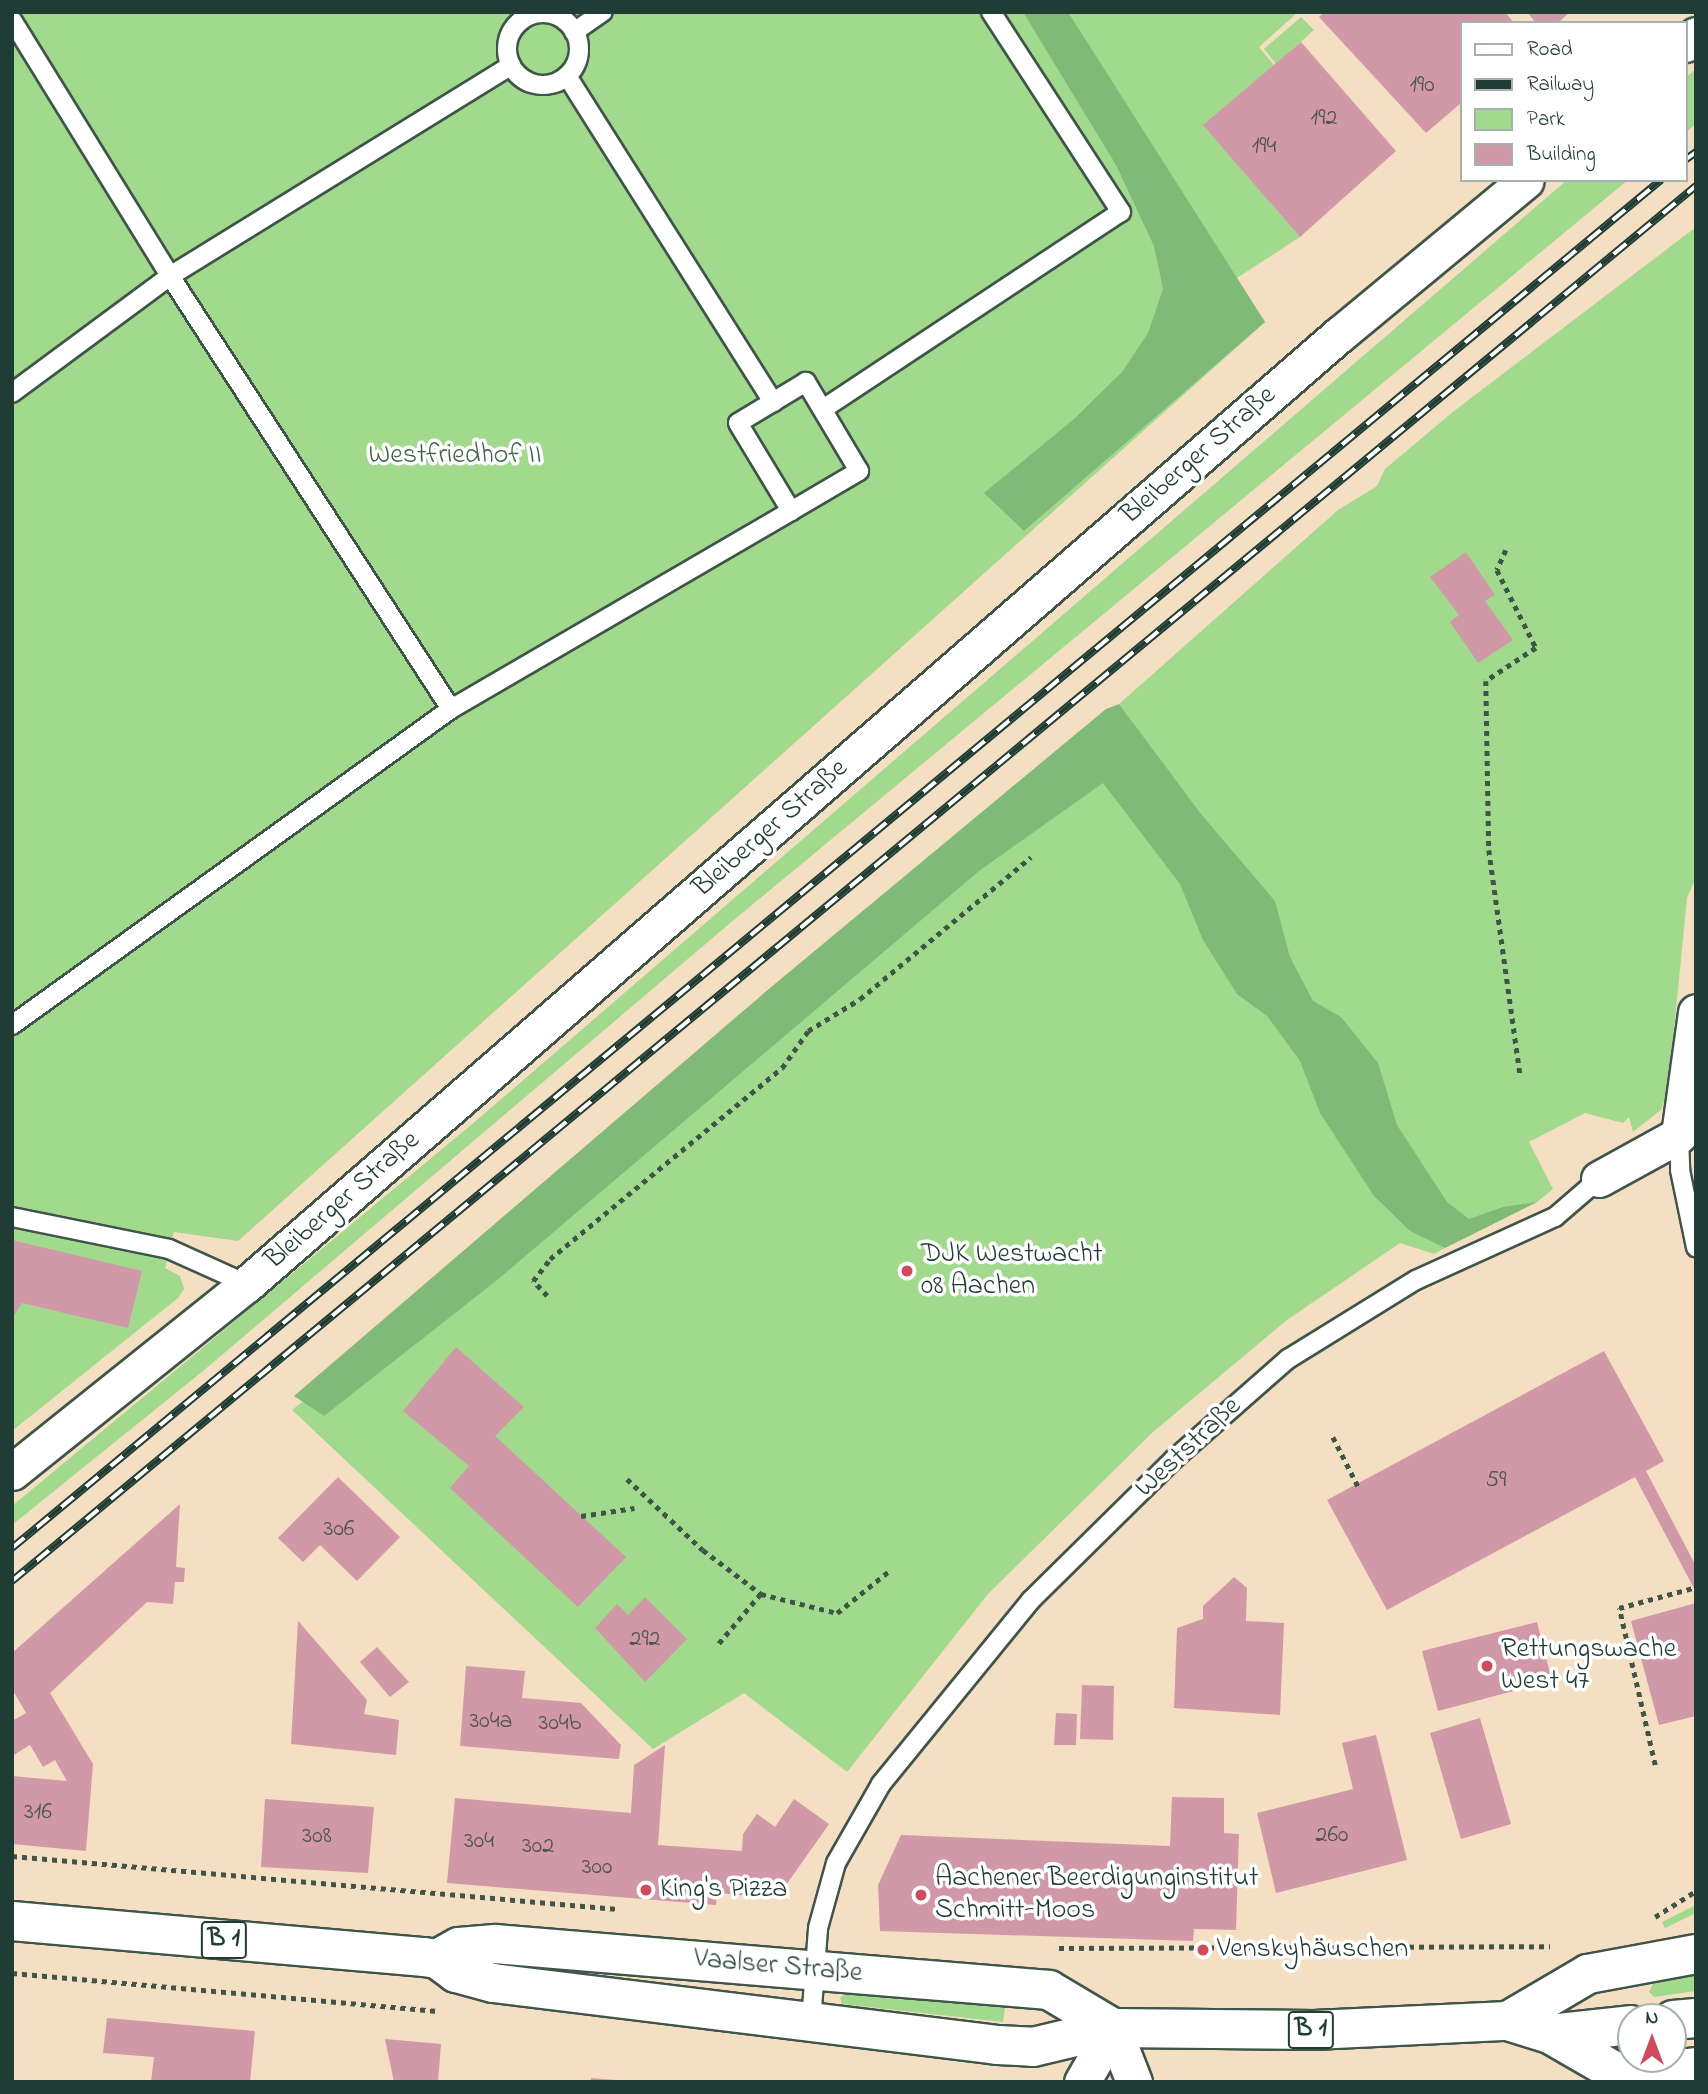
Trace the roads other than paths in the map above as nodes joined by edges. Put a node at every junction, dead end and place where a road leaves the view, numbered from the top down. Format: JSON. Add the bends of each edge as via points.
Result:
{"nodes":[{"id":1,"x":603,"y":12,"type":"edge"},
{"id":2,"x":990,"y":12,"type":"edge"},
{"id":3,"x":524,"y":15,"type":"edge"},
{"id":4,"x":12,"y":20,"type":"edge"},
{"id":5,"x":574,"y":32,"type":"junction"},
{"id":6,"x":511,"y":65,"type":"junction"},
{"id":7,"x":566,"y":76,"type":"junction"},
{"id":8,"x":1524,"y":182,"type":"edge"},
{"id":9,"x":170,"y":276,"type":"junction"},
{"id":10,"x":12,"y":393,"type":"edge"},
{"id":11,"x":773,"y":402,"type":"junction"},
{"id":12,"x":823,"y":410,"type":"junction"},
{"id":13,"x":791,"y":511,"type":"junction"},
{"id":14,"x":451,"y":709,"type":"junction"},
{"id":15,"x":1696,"y":1012,"type":"edge"},
{"id":16,"x":12,"y":1025,"type":"edge"},
{"id":17,"x":1679,"y":1135,"type":"junction"},
{"id":18,"x":1599,"y":1179,"type":"joint"},
{"id":19,"x":12,"y":1217,"type":"edge"},
{"id":20,"x":1696,"y":1247,"type":"edge"},
{"id":21,"x":247,"y":1284,"type":"junction"},
{"id":22,"x":12,"y":1472,"type":"edge"},
{"id":23,"x":12,"y":1921,"type":"edge"},
{"id":24,"x":1696,"y":1954,"type":"edge"},
{"id":25,"x":437,"y":1959,"type":"junction"},
{"id":26,"x":814,"y":1970,"type":"junction"},
{"id":27,"x":1546,"y":1996,"type":"junction"},
{"id":28,"x":1508,"y":2021,"type":"junction"},
{"id":29,"x":811,"y":2022,"type":"junction"},
{"id":30,"x":1617,"y":2027,"type":"edge"},
{"id":31,"x":1113,"y":2028,"type":"junction"},
{"id":32,"x":1549,"y":2034,"type":"junction"},
{"id":33,"x":1696,"y":2067,"type":"edge"},
{"id":34,"x":1082,"y":2082,"type":"edge"},
{"id":35,"x":1134,"y":2082,"type":"edge"}],
"edges":[{"from":1,"to":5,"type":"lane"},
{"from":2,"to":12,"type":"lane","via":[[1121,212]]},
{"from":3,"to":5,"type":"lane","via":[[555,15]]},
{"from":3,"to":6,"type":"lane","via":[[508,40]]},
{"from":4,"to":9,"type":"lane"},
{"from":5,"to":7,"type":"lane","via":[[579,54]]},
{"from":6,"to":7,"type":"lane","via":[[532,83],[545,85]]},
{"from":6,"to":9,"type":"lane"},
{"from":7,"to":11,"type":"lane"},
{"from":8,"to":21,"type":"street","name":"Bleiberger Straße","via":[[1340,334]]},
{"from":9,"to":10,"type":"lane"},
{"from":9,"to":14,"type":"lane"},
{"from":11,"to":12,"type":"lane","via":[[806,382]]},
{"from":11,"to":13,"type":"lane","via":[[738,423]]},
{"from":12,"to":13,"type":"lane","via":[[859,471]]},
{"from":13,"to":14,"type":"lane"},
{"from":14,"to":16,"type":"lane"},
{"from":15,"to":17,"type":"street"},
{"from":17,"to":18,"type":"street","name":"Weststraße"},
{"from":17,"to":20,"type":"lane","via":[[1680,1170]]},
{"from":18,"to":26,"type":"lane","name":"Weststraße","via":[[1555,1217],[1416,1280],[1288,1359],[1174,1459],[1031,1600],[881,1784],[836,1863],[818,1928]]},
{"from":19,"to":21,"type":"lane","via":[[169,1249]]},
{"from":21,"to":22,"type":"street","name":"Bleiberger Straße"},
{"from":23,"to":25,"type":"main road","name":"Vaalser Straße","number":"B 1"},
{"from":24,"to":27,"type":"main road","via":[[1588,1975]]},
{"from":25,"to":26,"type":"main road","name":"Vaalser Straße","number":"B 1","via":[[459,1947],[495,1944]]},
{"from":25,"to":29,"type":"main road","name":"Vaalser Straße","number":"B 1","via":[[456,1973],[494,1983]]},
{"from":26,"to":29,"type":"lane","name":"Weststraße"},
{"from":26,"to":31,"type":"main road","name":"Vaalser Straße","number":"B 1","via":[[1049,1990]]},
{"from":27,"to":28,"type":"main road"},
{"from":27,"to":32,"type":"lane"},
{"from":28,"to":31,"type":"main road","name":"Vaalser Straße","number":"B 1","via":[[1314,2030]]},
{"from":28,"to":32,"type":"main road","name":"Vaalser Straße","number":"B 1"},
{"from":29,"to":31,"type":"main road","name":"Vaalser Straße","number":"B 1","via":[[1033,2047]]},
{"from":30,"to":32,"type":"main road","name":"Vaalser Straße","number":"B 1"},
{"from":31,"to":34,"type":"street"},
{"from":31,"to":35,"type":"street"},
{"from":32,"to":33,"type":"main road","via":[[1621,2075]]}]}
